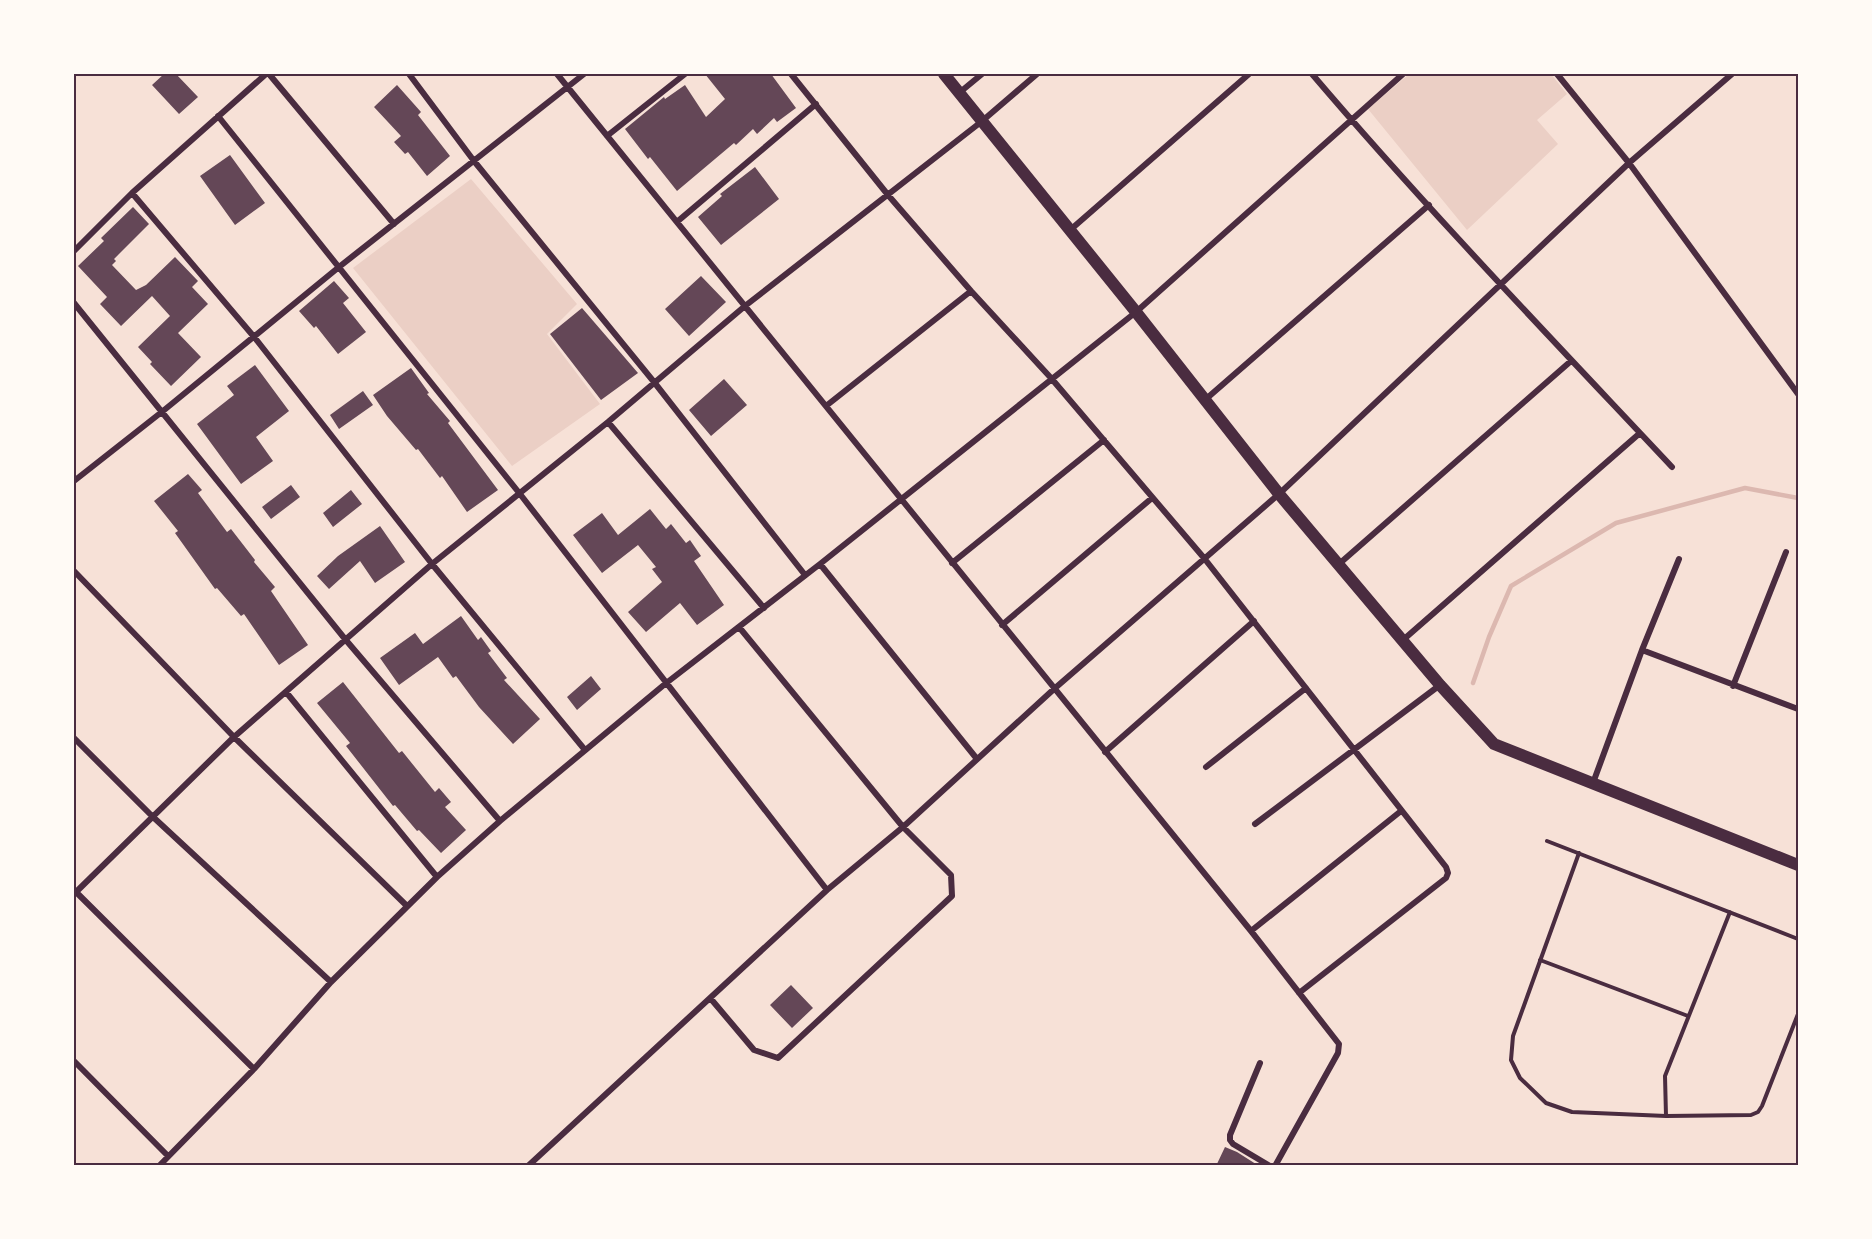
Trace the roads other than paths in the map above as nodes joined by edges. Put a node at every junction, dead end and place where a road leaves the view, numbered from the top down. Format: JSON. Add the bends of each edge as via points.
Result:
{"nodes":[{"id":1,"x":268,"y":74,"type":"edge"},
{"id":2,"x":409,"y":74,"type":"edge"},
{"id":3,"x":557,"y":74,"type":"edge"},
{"id":4,"x":584,"y":74,"type":"edge"},
{"id":5,"x":685,"y":74,"type":"edge"},
{"id":6,"x":791,"y":74,"type":"edge"},
{"id":7,"x":944,"y":74,"type":"edge"},
{"id":8,"x":981,"y":74,"type":"edge"},
{"id":9,"x":1037,"y":74,"type":"edge"},
{"id":10,"x":1249,"y":74,"type":"edge"},
{"id":11,"x":1312,"y":74,"type":"edge"},
{"id":12,"x":1403,"y":74,"type":"edge"},
{"id":13,"x":1557,"y":74,"type":"edge"},
{"id":14,"x":1732,"y":74,"type":"edge"},
{"id":15,"x":568,"y":87,"type":"junction"},
{"id":16,"x":959,"y":93,"type":"junction"},
{"id":17,"x":816,"y":104,"type":"junction"},
{"id":18,"x":218,"y":116,"type":"junction"},
{"id":19,"x":1351,"y":119,"type":"junction"},
{"id":20,"x":981,"y":122,"type":"junction"},
{"id":21,"x":607,"y":135,"type":"junction"},
{"id":22,"x":474,"y":161,"type":"junction"},
{"id":23,"x":1629,"y":163,"type":"junction"},
{"id":24,"x":132,"y":194,"type":"junction"},
{"id":25,"x":888,"y":195,"type":"junction"},
{"id":26,"x":1429,"y":205,"type":"junction"},
{"id":27,"x":678,"y":221,"type":"junction"},
{"id":28,"x":394,"y":224,"type":"junction"},
{"id":29,"x":1069,"y":231,"type":"junction"},
{"id":30,"x":74,"y":251,"type":"edge"},
{"id":31,"x":339,"y":267,"type":"junction"},
{"id":32,"x":1500,"y":283,"type":"junction"},
{"id":33,"x":971,"y":291,"type":"junction"},
{"id":34,"x":74,"y":303,"type":"edge"},
{"id":35,"x":745,"y":306,"type":"junction"},
{"id":36,"x":1136,"y":312,"type":"junction"},
{"id":37,"x":255,"y":338,"type":"junction"},
{"id":38,"x":1571,"y":361,"type":"junction"},
{"id":39,"x":1051,"y":378,"type":"junction"},
{"id":40,"x":654,"y":382,"type":"junction"},
{"id":41,"x":1798,"y":394,"type":"edge"},
{"id":42,"x":1206,"y":399,"type":"junction"},
{"id":43,"x":826,"y":406,"type":"junction"},
{"id":44,"x":163,"y":411,"type":"junction"},
{"id":45,"x":608,"y":422,"type":"junction"},
{"id":46,"x":1640,"y":433,"type":"junction"},
{"id":47,"x":1104,"y":440,"type":"junction"},
{"id":48,"x":1672,"y":467,"type":"dead end"},
{"id":49,"x":74,"y":481,"type":"edge"},
{"id":50,"x":520,"y":494,"type":"junction"},
{"id":51,"x":1280,"y":494,"type":"junction"},
{"id":52,"x":1152,"y":498,"type":"junction"},
{"id":53,"x":900,"y":499,"type":"junction"},
{"id":54,"x":1786,"y":552,"type":"dead end"},
{"id":55,"x":1204,"y":558,"type":"junction"},
{"id":56,"x":1679,"y":559,"type":"dead end"},
{"id":57,"x":952,"y":563,"type":"junction"},
{"id":58,"x":432,"y":564,"type":"junction"},
{"id":59,"x":820,"y":564,"type":"junction"},
{"id":60,"x":1339,"y":564,"type":"junction"},
{"id":61,"x":74,"y":571,"type":"edge"},
{"id":62,"x":805,"y":575,"type":"junction"},
{"id":63,"x":764,"y":608,"type":"junction"},
{"id":64,"x":1254,"y":621,"type":"junction"},
{"id":65,"x":1002,"y":625,"type":"junction"},
{"id":66,"x":740,"y":627,"type":"junction"},
{"id":67,"x":345,"y":639,"type":"junction"},
{"id":68,"x":1403,"y":640,"type":"junction"},
{"id":69,"x":1642,"y":650,"type":"junction"},
{"id":70,"x":665,"y":684,"type":"junction"},
{"id":71,"x":1440,"y":685,"type":"junction"},
{"id":72,"x":1733,"y":686,"type":"junction"},
{"id":73,"x":1306,"y":688,"type":"junction"},
{"id":74,"x":1054,"y":689,"type":"junction"},
{"id":75,"x":286,"y":692,"type":"junction"},
{"id":76,"x":1798,"y":709,"type":"edge"},
{"id":77,"x":234,"y":737,"type":"junction"},
{"id":78,"x":74,"y":738,"type":"edge"},
{"id":79,"x":585,"y":750,"type":"junction"},
{"id":80,"x":1355,"y":750,"type":"junction"},
{"id":81,"x":1105,"y":752,"type":"junction"},
{"id":82,"x":977,"y":759,"type":"junction"},
{"id":83,"x":1206,"y":766,"type":"dead end"},
{"id":84,"x":1593,"y":784,"type":"junction"},
{"id":85,"x":1401,"y":811,"type":"junction"},
{"id":86,"x":152,"y":816,"type":"junction"},
{"id":87,"x":500,"y":821,"type":"junction"},
{"id":88,"x":1255,"y":824,"type":"dead end"},
{"id":89,"x":903,"y":827,"type":"junction"},
{"id":90,"x":1547,"y":841,"type":"dead end"},
{"id":91,"x":1579,"y":853,"type":"junction"},
{"id":92,"x":1798,"y":865,"type":"edge"},
{"id":93,"x":437,"y":877,"type":"junction"},
{"id":94,"x":827,"y":890,"type":"junction"},
{"id":95,"x":74,"y":892,"type":"edge"},
{"id":96,"x":407,"y":906,"type":"junction"},
{"id":97,"x":1730,"y":912,"type":"junction"},
{"id":98,"x":1251,"y":931,"type":"junction"},
{"id":99,"x":1798,"y":939,"type":"edge"},
{"id":100,"x":1539,"y":960,"type":"junction"},
{"id":101,"x":331,"y":982,"type":"junction"},
{"id":102,"x":1299,"y":993,"type":"junction"},
{"id":103,"x":711,"y":999,"type":"junction"},
{"id":104,"x":1798,"y":1014,"type":"edge"},
{"id":105,"x":1688,"y":1017,"type":"junction"},
{"id":106,"x":74,"y":1061,"type":"edge"},
{"id":107,"x":1260,"y":1063,"type":"dead end"},
{"id":108,"x":254,"y":1069,"type":"junction"},
{"id":109,"x":1666,"y":1116,"type":"junction"},
{"id":110,"x":168,"y":1156,"type":"junction"},
{"id":111,"x":159,"y":1166,"type":"edge"},
{"id":112,"x":528,"y":1166,"type":"edge"},
{"id":113,"x":1272,"y":1166,"type":"edge"}],
"edges":[{"from":1,"to":18,"type":"street"},
{"from":1,"to":28,"type":"street"},
{"from":2,"to":22,"type":"street"},
{"from":3,"to":15,"type":"street"},
{"from":4,"to":15,"type":"street"},
{"from":5,"to":21,"type":"street"},
{"from":6,"to":17,"type":"street"},
{"from":7,"to":16,"type":"main road"},
{"from":8,"to":16,"type":"street"},
{"from":9,"to":20,"type":"street"},
{"from":10,"to":29,"type":"street"},
{"from":11,"to":19,"type":"street"},
{"from":12,"to":19,"type":"street"},
{"from":13,"to":23,"type":"street"},
{"from":14,"to":23,"type":"street"},
{"from":15,"to":21,"type":"street"},
{"from":15,"to":22,"type":"street"},
{"from":16,"to":20,"type":"main road"},
{"from":17,"to":25,"type":"street"},
{"from":17,"to":27,"type":"street"},
{"from":18,"to":24,"type":"street"},
{"from":18,"to":31,"type":"street"},
{"from":19,"to":26,"type":"street"},
{"from":19,"to":36,"type":"street"},
{"from":20,"to":25,"type":"street"},
{"from":20,"to":29,"type":"main road"},
{"from":21,"to":27,"type":"street"},
{"from":22,"to":28,"type":"street"},
{"from":22,"to":40,"type":"street"},
{"from":23,"to":32,"type":"street"},
{"from":23,"to":41,"type":"street"},
{"from":24,"to":30,"type":"street"},
{"from":24,"to":37,"type":"street"},
{"from":25,"to":33,"type":"street"},
{"from":25,"to":35,"type":"street"},
{"from":26,"to":32,"type":"street"},
{"from":26,"to":42,"type":"street"},
{"from":27,"to":35,"type":"street"},
{"from":28,"to":31,"type":"street"},
{"from":29,"to":36,"type":"main road"},
{"from":31,"to":37,"type":"street"},
{"from":31,"to":50,"type":"street"},
{"from":32,"to":38,"type":"street"},
{"from":32,"to":51,"type":"street"},
{"from":33,"to":39,"type":"street"},
{"from":33,"to":43,"type":"street"},
{"from":34,"to":44,"type":"street"},
{"from":35,"to":40,"type":"street"},
{"from":35,"to":43,"type":"street"},
{"from":36,"to":39,"type":"street"},
{"from":36,"to":42,"type":"main road"},
{"from":37,"to":44,"type":"street"},
{"from":37,"to":58,"type":"street"},
{"from":38,"to":46,"type":"street"},
{"from":38,"to":60,"type":"street"},
{"from":39,"to":47,"type":"street"},
{"from":39,"to":53,"type":"street"},
{"from":40,"to":45,"type":"street"},
{"from":40,"to":62,"type":"street"},
{"from":42,"to":51,"type":"main road"},
{"from":43,"to":53,"type":"street"},
{"from":44,"to":49,"type":"street"},
{"from":44,"to":67,"type":"street"},
{"from":45,"to":50,"type":"street"},
{"from":45,"to":63,"type":"street"},
{"from":46,"to":48,"type":"street"},
{"from":46,"to":68,"type":"street"},
{"from":47,"to":52,"type":"street"},
{"from":47,"to":57,"type":"street"},
{"from":50,"to":58,"type":"street"},
{"from":50,"to":70,"type":"street"},
{"from":51,"to":55,"type":"street"},
{"from":51,"to":60,"type":"main road"},
{"from":52,"to":55,"type":"street"},
{"from":52,"to":65,"type":"street"},
{"from":53,"to":57,"type":"street"},
{"from":53,"to":59,"type":"street"},
{"from":54,"to":72,"type":"street"},
{"from":55,"to":64,"type":"street"},
{"from":55,"to":74,"type":"street"},
{"from":56,"to":69,"type":"street"},
{"from":57,"to":65,"type":"street"},
{"from":58,"to":67,"type":"street"},
{"from":58,"to":79,"type":"street"},
{"from":59,"to":62,"type":"street"},
{"from":59,"to":82,"type":"street"},
{"from":60,"to":68,"type":"main road"},
{"from":61,"to":77,"type":"street"},
{"from":62,"to":63,"type":"street"},
{"from":63,"to":66,"type":"street"},
{"from":64,"to":73,"type":"street"},
{"from":64,"to":81,"type":"street"},
{"from":65,"to":74,"type":"street"},
{"from":66,"to":70,"type":"street"},
{"from":66,"to":89,"type":"street"},
{"from":67,"to":75,"type":"street"},
{"from":67,"to":87,"type":"street"},
{"from":68,"to":71,"type":"main road"},
{"from":69,"to":72,"type":"street"},
{"from":69,"to":84,"type":"street"},
{"from":70,"to":79,"type":"street"},
{"from":70,"to":94,"type":"street"},
{"from":71,"to":80,"type":"street"},
{"from":71,"to":84,"type":"main road","via":[[1494,744]]},
{"from":72,"to":76,"type":"street"},
{"from":73,"to":80,"type":"street"},
{"from":73,"to":83,"type":"street"},
{"from":74,"to":81,"type":"street"},
{"from":74,"to":82,"type":"street"},
{"from":75,"to":77,"type":"street"},
{"from":75,"to":93,"type":"street"},
{"from":77,"to":86,"type":"street"},
{"from":77,"to":96,"type":"street"},
{"from":78,"to":86,"type":"street"},
{"from":79,"to":87,"type":"street"},
{"from":80,"to":85,"type":"street"},
{"from":80,"to":88,"type":"street"},
{"from":81,"to":98,"type":"street"},
{"from":82,"to":89,"type":"street"},
{"from":84,"to":92,"type":"main road"},
{"from":85,"to":98,"type":"street"},
{"from":85,"to":102,"type":"street","via":[[1448,873],[1446,878]]},
{"from":86,"to":95,"type":"street"},
{"from":86,"to":101,"type":"street"},
{"from":87,"to":93,"type":"street"},
{"from":89,"to":94,"type":"street"},
{"from":89,"to":103,"type":"street","via":[[951,875],[952,897],[778,1058],[754,1050]]},
{"from":90,"to":91,"type":"lane"},
{"from":91,"to":97,"type":"lane"},
{"from":91,"to":100,"type":"lane"},
{"from":93,"to":96,"type":"street"},
{"from":94,"to":103,"type":"street"},
{"from":95,"to":108,"type":"street"},
{"from":96,"to":101,"type":"street"},
{"from":97,"to":99,"type":"lane"},
{"from":97,"to":105,"type":"lane"},
{"from":98,"to":102,"type":"street"},
{"from":100,"to":105,"type":"lane"},
{"from":100,"to":109,"type":"lane","via":[[1513,1036],[1511,1060],[1520,1078],[1546,1103],[1572,1112]]},
{"from":101,"to":108,"type":"street"},
{"from":102,"to":113,"type":"street","via":[[1339,1044],[1338,1053]]},
{"from":103,"to":112,"type":"street"},
{"from":104,"to":109,"type":"lane","via":[[1758,1112]]},
{"from":105,"to":109,"type":"lane","via":[[1665,1076]]},
{"from":106,"to":110,"type":"street"},
{"from":107,"to":113,"type":"street","via":[[1230,1140]]},
{"from":108,"to":110,"type":"street"},
{"from":110,"to":111,"type":"street"}]}
